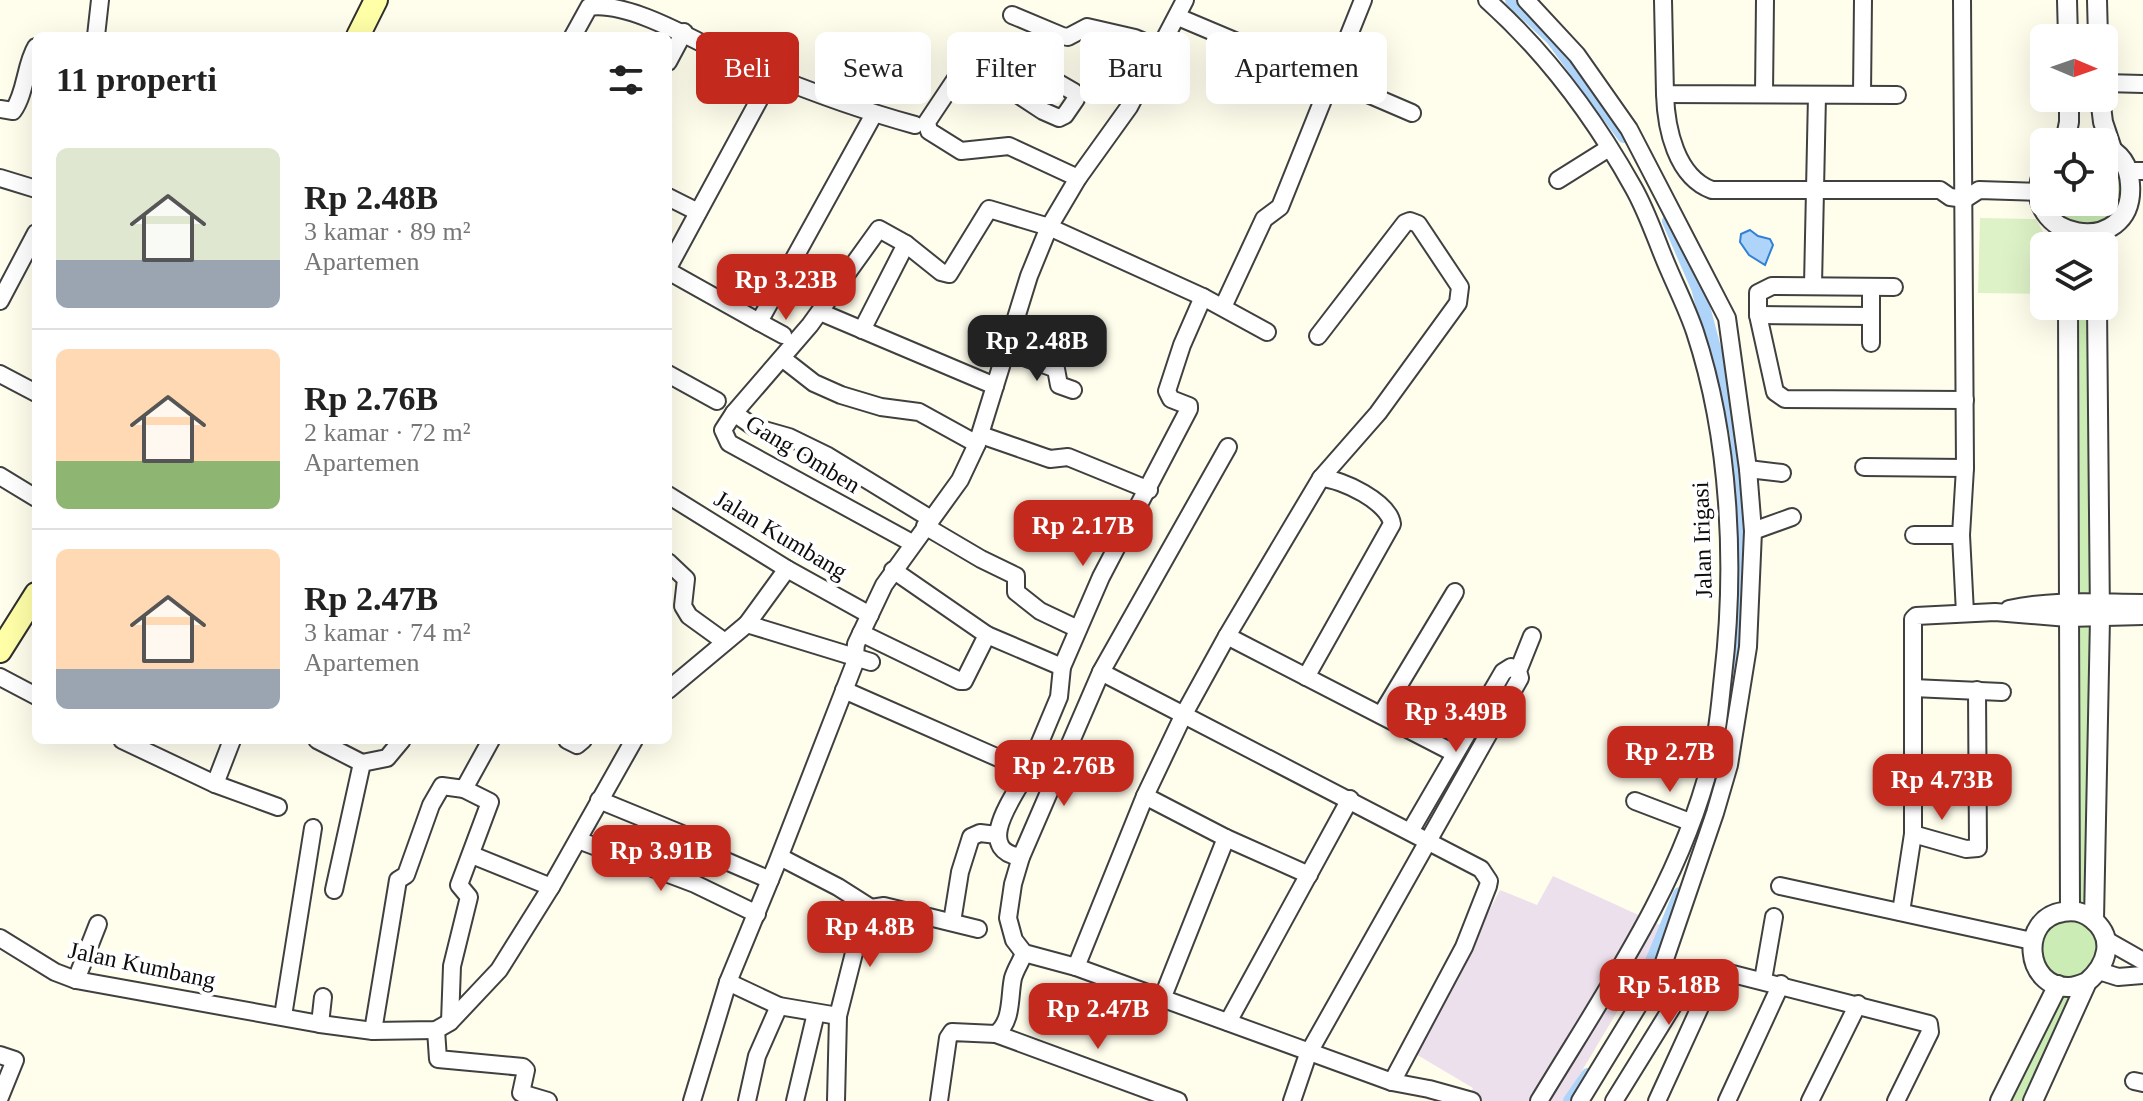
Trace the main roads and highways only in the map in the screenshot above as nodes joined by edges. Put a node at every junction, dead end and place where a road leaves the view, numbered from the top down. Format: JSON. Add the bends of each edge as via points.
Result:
{"nodes":[{"id":1,"x":369,"y":2,"type":"edge"},
{"id":2,"x":359,"y":32,"type":"edge"},
{"id":3,"x":32,"y":600,"type":"edge"},
{"id":4,"x":0,"y":651,"type":"edge"}],
"edges":[{"from":1,"to":2,"type":"main road"},
{"from":3,"to":4,"type":"main road"}]}
